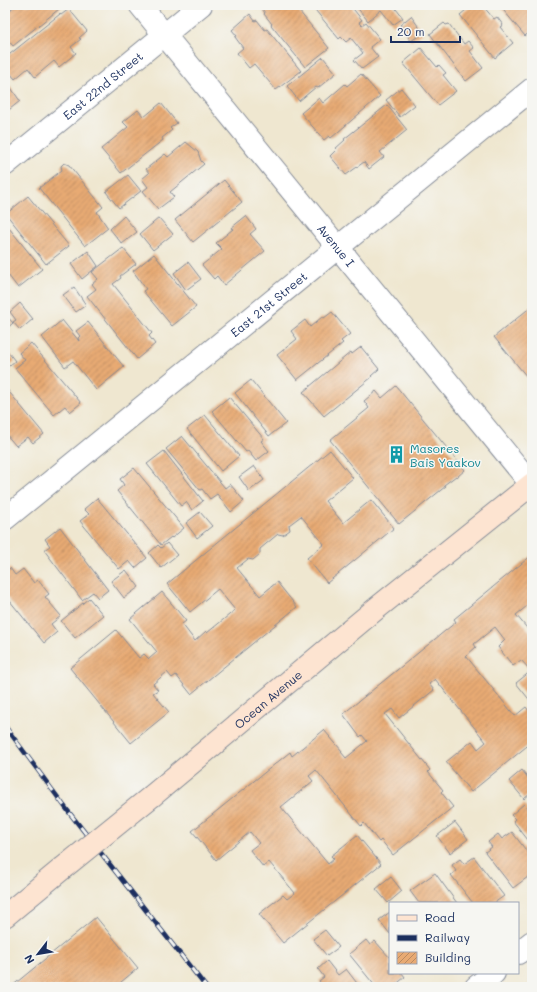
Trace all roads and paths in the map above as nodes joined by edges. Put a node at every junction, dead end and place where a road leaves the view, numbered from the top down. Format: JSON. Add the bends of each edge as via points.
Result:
{"nodes":[{"id":1,"x":140,"y":5,"type":"edge"},
{"id":2,"x":201,"y":5,"type":"edge"},
{"id":3,"x":164,"y":35,"type":"junction"},
{"id":4,"x":532,"y":89,"type":"edge"},
{"id":5,"x":5,"y":165,"type":"edge"},
{"id":6,"x":338,"y":247,"type":"junction"},
{"id":7,"x":532,"y":485,"type":"edge"},
{"id":8,"x":5,"y":519,"type":"edge"},
{"id":9,"x":5,"y":916,"type":"edge"},
{"id":10,"x":532,"y":942,"type":"edge"},
{"id":11,"x":519,"y":952,"type":"edge"},
{"id":12,"x":493,"y":974,"type":"edge"},
{"id":13,"x":476,"y":987,"type":"edge"}],
"edges":[{"from":1,"to":3,"type":"street","name":"Avenue I"},
{"from":2,"to":3,"type":"street","name":"East 22nd Street"},
{"from":3,"to":5,"type":"street","name":"East 22nd Street"},
{"from":3,"to":6,"type":"street","name":"Avenue I"},
{"from":4,"to":6,"type":"street","name":"East 21st Street"},
{"from":6,"to":7,"type":"street","name":"Avenue I"},
{"from":6,"to":8,"type":"street","name":"East 21st Street"},
{"from":7,"to":9,"type":"main road","name":"Ocean Avenue","bridge":true,"via":[[377,608]]},
{"from":10,"to":11,"type":"street"},
{"from":12,"to":13,"type":"street"}]}
